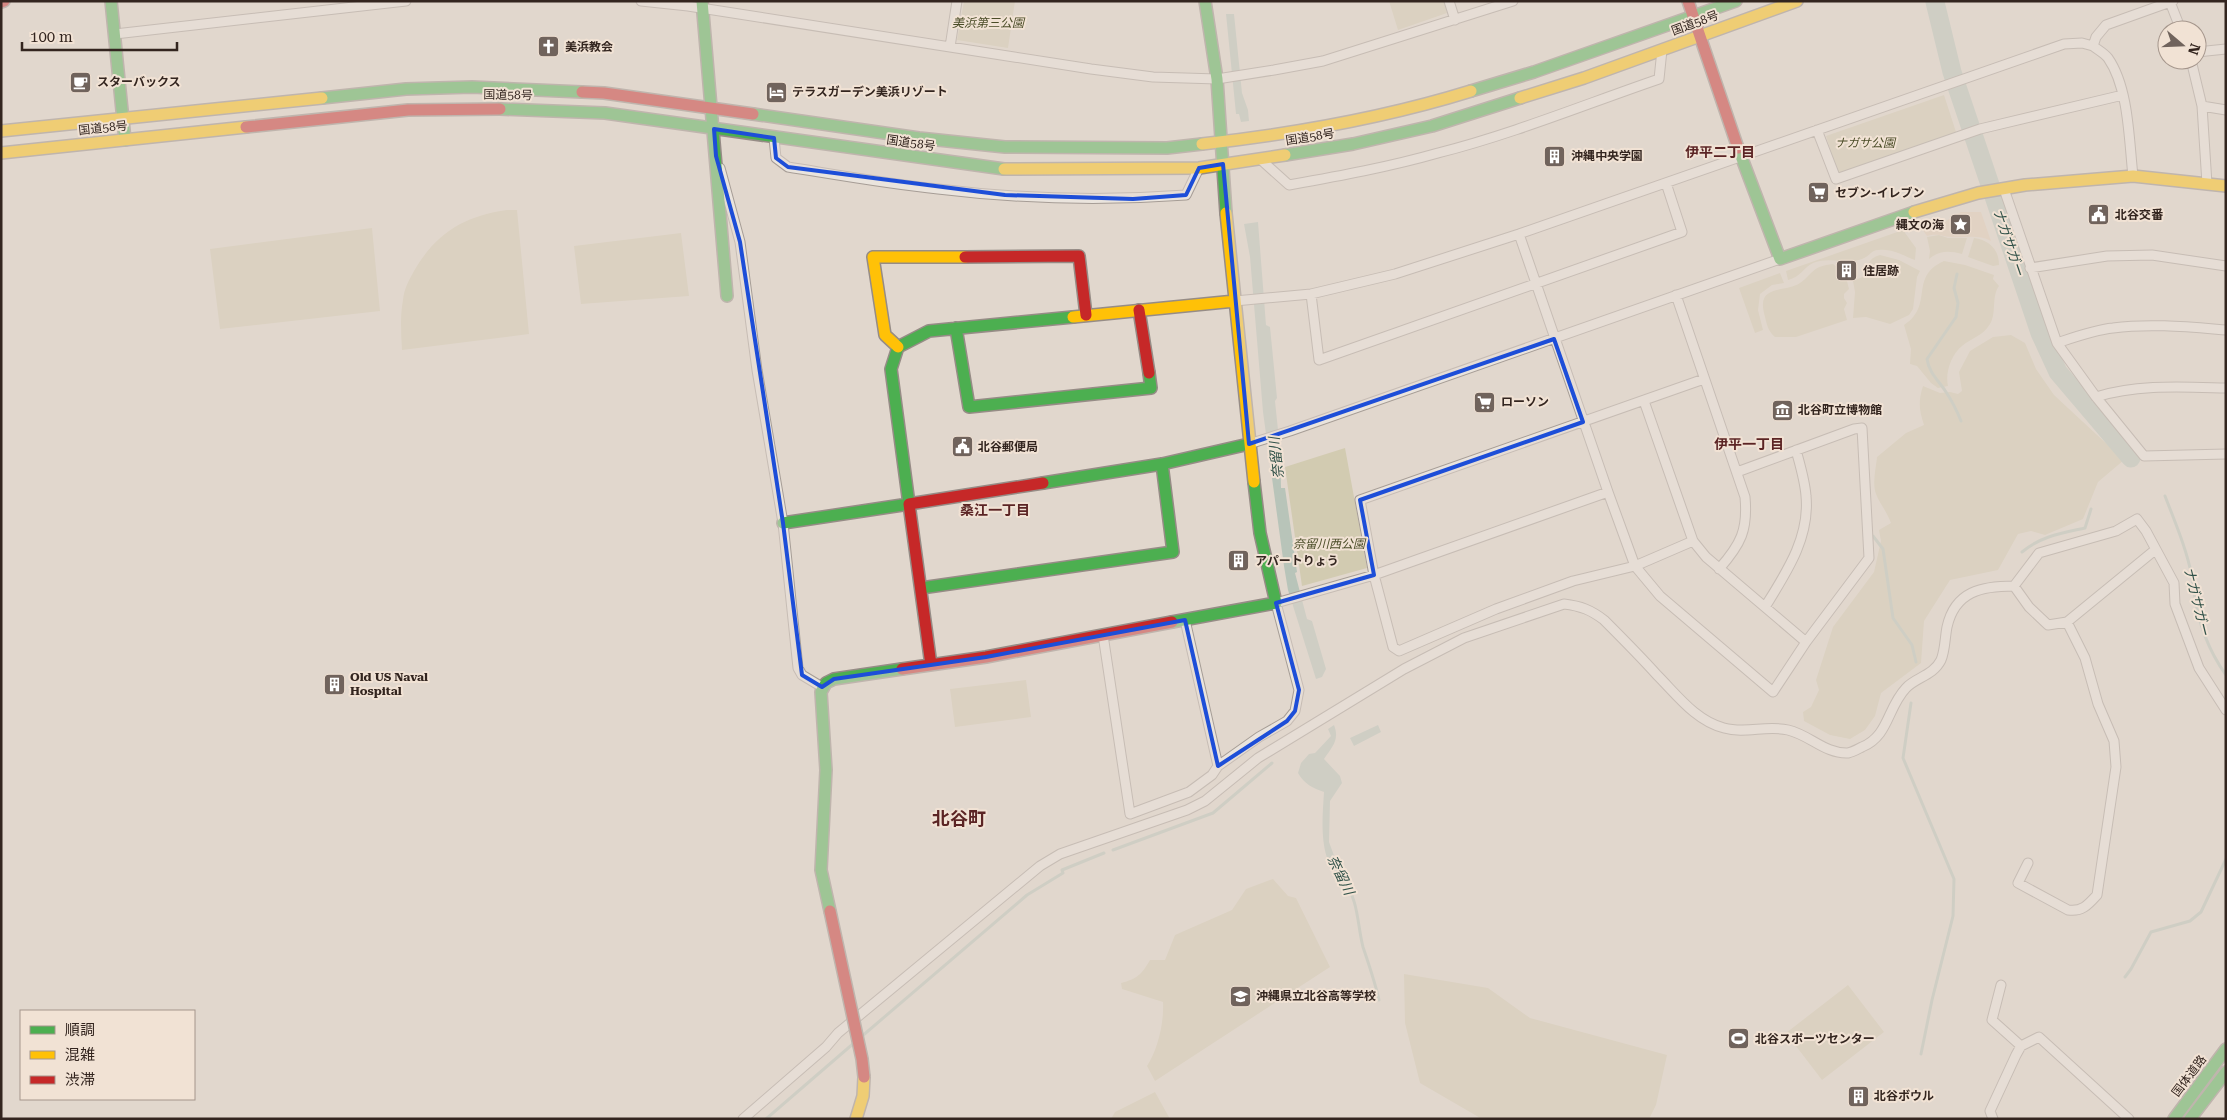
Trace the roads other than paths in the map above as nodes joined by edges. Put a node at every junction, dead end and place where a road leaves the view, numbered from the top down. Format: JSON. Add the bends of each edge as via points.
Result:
{"nodes":[{"id":1,"x":111,"y":1,"type":"edge"},
{"id":2,"x":406,"y":1,"type":"edge"},
{"id":3,"x":641,"y":1,"type":"edge"},
{"id":4,"x":957,"y":1,"type":"edge"},
{"id":5,"x":1206,"y":1,"type":"edge"},
{"id":6,"x":1450,"y":1,"type":"edge"},
{"id":7,"x":1513,"y":1,"type":"edge"},
{"id":8,"x":1688,"y":1,"type":"edge"},
{"id":9,"x":1736,"y":1,"type":"edge"},
{"id":10,"x":1797,"y":1,"type":"edge"},
{"id":11,"x":2172,"y":2,"type":"edge"},
{"id":12,"x":346,"y":4,"type":"edge"},
{"id":13,"x":703,"y":5,"type":"edge"},
{"id":14,"x":1693,"y":17,"type":"junction"},
{"id":15,"x":1455,"y":20,"type":"junction"},
{"id":16,"x":2178,"y":20,"type":"edge"},
{"id":17,"x":115,"y":34,"type":"junction"},
{"id":18,"x":1699,"y":36,"type":"junction"},
{"id":19,"x":2093,"y":46,"type":"junction"},
{"id":20,"x":950,"y":47,"type":"junction"},
{"id":21,"x":2226,"y":49,"type":"edge"},
{"id":22,"x":1662,"y":50,"type":"junction"},
{"id":23,"x":2207,"y":51,"type":"edge"},
{"id":24,"x":2193,"y":70,"type":"edge"},
{"id":25,"x":1217,"y":79,"type":"junction"},
{"id":26,"x":2123,"y":95,"type":"junction"},
{"id":27,"x":2202,"y":106,"type":"junction"},
{"id":28,"x":712,"y":108,"type":"junction"},
{"id":29,"x":2226,"y":110,"type":"edge"},
{"id":30,"x":122,"y":118,"type":"junction"},
{"id":31,"x":714,"y":129,"type":"junction"},
{"id":32,"x":1817,"y":130,"type":"junction"},
{"id":33,"x":1,"y":131,"type":"edge"},
{"id":34,"x":774,"y":138,"type":"junction"},
{"id":35,"x":124,"y":140,"type":"junction"},
{"id":36,"x":1221,"y":143,"type":"junction"},
{"id":37,"x":1,"y":153,"type":"edge"},
{"id":38,"x":716,"y":156,"type":"junction"},
{"id":39,"x":1741,"y":156,"type":"junction"},
{"id":40,"x":1260,"y":159,"type":"junction"},
{"id":41,"x":1223,"y":164,"type":"junction"},
{"id":42,"x":1199,"y":168,"type":"junction"},
{"id":43,"x":2133,"y":176,"type":"junction"},
{"id":44,"x":1666,"y":183,"type":"junction"},
{"id":45,"x":2207,"y":184,"type":"junction"},
{"id":46,"x":2226,"y":186,"type":"edge"},
{"id":47,"x":2004,"y":189,"type":"junction"},
{"id":48,"x":1519,"y":234,"type":"junction"},
{"id":49,"x":1780,"y":259,"type":"junction"},
{"id":50,"x":2226,"y":266,"type":"edge"},
{"id":51,"x":2030,"y":268,"type":"junction"},
{"id":52,"x":1536,"y":284,"type":"junction"},
{"id":53,"x":1311,"y":294,"type":"junction"},
{"id":54,"x":1676,"y":295,"type":"junction"},
{"id":55,"x":727,"y":296,"type":"dead end"},
{"id":56,"x":1235,"y":301,"type":"junction"},
{"id":57,"x":1138,"y":310,"type":"junction"},
{"id":58,"x":1086,"y":315,"type":"junction"},
{"id":59,"x":956,"y":328,"type":"junction"},
{"id":60,"x":2226,"y":330,"type":"edge"},
{"id":61,"x":1554,"y":339,"type":"junction"},
{"id":62,"x":2057,"y":343,"type":"junction"},
{"id":63,"x":898,"y":347,"type":"junction"},
{"id":64,"x":1704,"y":379,"type":"junction"},
{"id":65,"x":2226,"y":388,"type":"edge"},
{"id":66,"x":2096,"y":397,"type":"junction"},
{"id":67,"x":1644,"y":401,"type":"junction"},
{"id":68,"x":1583,"y":422,"type":"junction"},
{"id":69,"x":1249,"y":444,"type":"junction"},
{"id":70,"x":1796,"y":450,"type":"junction"},
{"id":71,"x":2226,"y":454,"type":"edge"},
{"id":72,"x":1162,"y":464,"type":"junction"},
{"id":73,"x":1737,"y":472,"type":"junction"},
{"id":74,"x":1608,"y":492,"type":"junction"},
{"id":75,"x":909,"y":504,"type":"junction"},
{"id":76,"x":784,"y":523,"type":"junction"},
{"id":77,"x":1693,"y":540,"type":"junction"},
{"id":78,"x":2156,"y":550,"type":"junction"},
{"id":79,"x":1635,"y":566,"type":"junction"},
{"id":80,"x":1719,"y":569,"type":"junction"},
{"id":81,"x":1374,"y":575,"type":"junction"},
{"id":82,"x":2014,"y":586,"type":"junction"},
{"id":83,"x":921,"y":588,"type":"junction"},
{"id":84,"x":1276,"y":603,"type":"junction"},
{"id":85,"x":1765,"y":607,"type":"junction"},
{"id":86,"x":1185,"y":620,"type":"junction"},
{"id":87,"x":2067,"y":622,"type":"junction"},
{"id":88,"x":1103,"y":636,"type":"junction"},
{"id":89,"x":1806,"y":642,"type":"junction"},
{"id":90,"x":931,"y":665,"type":"junction"},
{"id":91,"x":822,"y":687,"type":"junction"},
{"id":92,"x":2226,"y":710,"type":"edge"},
{"id":93,"x":1218,"y":766,"type":"junction"},
{"id":94,"x":2028,"y":863,"type":"dead end"},
{"id":95,"x":2001,"y":985,"type":"dead end"},
{"id":96,"x":2021,"y":1046,"type":"junction"},
{"id":97,"x":2226,"y":1049,"type":"edge"},
{"id":98,"x":2226,"y":1072,"type":"edge"},
{"id":99,"x":743,"y":1119,"type":"edge"},
{"id":100,"x":856,"y":1119,"type":"edge"},
{"id":101,"x":1993,"y":1119,"type":"edge"},
{"id":102,"x":2129,"y":1119,"type":"edge"},
{"id":103,"x":2174,"y":1119,"type":"edge"},
{"id":104,"x":2190,"y":1119,"type":"edge"}],
"edges":[{"from":1,"to":17,"type":"main road"},
{"from":2,"to":12,"type":"street"},
{"from":3,"to":13,"type":"street"},
{"from":4,"to":20,"type":"street"},
{"from":5,"to":25,"type":"main road"},
{"from":6,"to":15,"type":"street"},
{"from":7,"to":15,"type":"street"},
{"from":8,"to":14,"type":"main road"},
{"from":9,"to":14,"type":"main road","name":"国道58号"},
{"from":10,"to":18,"type":"main road","name":"国道58号"},
{"from":11,"to":16,"type":"street"},
{"from":11,"to":19,"type":"street","via":[[2106,25]]},
{"from":12,"to":17,"type":"street"},
{"from":13,"to":20,"type":"street"},
{"from":13,"to":28,"type":"main road"},
{"from":14,"to":18,"type":"main road"},
{"from":14,"to":36,"type":"main road","name":"国道58号","via":[[1424,106],[1336,126]]},
{"from":15,"to":25,"type":"street","via":[[1323,61]]},
{"from":17,"to":30,"type":"main road"},
{"from":18,"to":22,"type":"main road","name":"国道58号"},
{"from":18,"to":39,"type":"main road"},
{"from":19,"to":26,"type":"street","via":[[2106,56],[2115,70]]},
{"from":19,"to":32,"type":"street","via":[[2064,44]]},
{"from":20,"to":25,"type":"street","via":[[1153,76]]},
{"from":21,"to":23,"type":"street"},
{"from":22,"to":40,"type":"main road","name":"国道58号","via":[[1432,126],[1353,144]]},
{"from":22,"to":40,"type":"street","via":[[1659,79],[1439,153],[1358,173],[1289,185]]},
{"from":24,"to":27,"type":"street"},
{"from":25,"to":36,"type":"main road"},
{"from":26,"to":32,"type":"street","via":[[1980,128],[1836,179]]},
{"from":26,"to":43,"type":"street"},
{"from":27,"to":29,"type":"street"},
{"from":27,"to":45,"type":"street"},
{"from":28,"to":30,"type":"main road","name":"国道58号","via":[[604,93],[472,87],[406,89]]},
{"from":28,"to":31,"type":"main road"},
{"from":28,"to":36,"type":"main road","name":"国道58号","via":[[1005,147],[1119,150]]},
{"from":30,"to":33,"type":"main road","name":"国道58号"},
{"from":30,"to":35,"type":"main road"},
{"from":31,"to":34,"type":"main road","name":"国道58号"},
{"from":31,"to":35,"type":"main road","name":"国道58号","via":[[605,114],[471,108],[408,110]]},
{"from":31,"to":38,"type":"main road"},
{"from":32,"to":39,"type":"street"},
{"from":34,"to":42,"type":"main road","name":"国道58号","via":[[1004,169]]},
{"from":34,"to":42,"type":"street","via":[[776,158],[788,167],[938,189],[1005,195],[1133,199],[1186,195]]},
{"from":35,"to":37,"type":"main road","name":"国道58号"},
{"from":36,"to":41,"type":"main road"},
{"from":38,"to":55,"type":"main road"},
{"from":38,"to":76,"type":"street","via":[[740,242],[757,370]]},
{"from":39,"to":44,"type":"street"},
{"from":39,"to":49,"type":"main road"},
{"from":40,"to":41,"type":"main road","name":"国道58号"},
{"from":41,"to":42,"type":"main road","name":"国道58号"},
{"from":41,"to":56,"type":"main road"},
{"from":43,"to":45,"type":"main road"},
{"from":43,"to":47,"type":"main road"},
{"from":44,"to":48,"type":"street"},
{"from":44,"to":52,"type":"street","via":[[1682,232]]},
{"from":45,"to":46,"type":"main road"},
{"from":47,"to":49,"type":"main road","via":[[1916,211]]},
{"from":47,"to":51,"type":"street"},
{"from":48,"to":52,"type":"street"},
{"from":48,"to":53,"type":"street","via":[[1395,274]]},
{"from":49,"to":54,"type":"street"},
{"from":50,"to":51,"type":"street","via":[[2152,256],[2107,256]]},
{"from":51,"to":62,"type":"street"},
{"from":52,"to":53,"type":"street","via":[[1319,360]]},
{"from":52,"to":61,"type":"street"},
{"from":53,"to":56,"type":"street"},
{"from":54,"to":61,"type":"street"},
{"from":54,"to":64,"type":"street"},
{"from":56,"to":57,"type":"main road"},
{"from":56,"to":69,"type":"main road"},
{"from":57,"to":58,"type":"main road"},
{"from":57,"to":59,"type":"main road","via":[[1151,388],[969,407]]},
{"from":58,"to":59,"type":"main road"},
{"from":58,"to":63,"type":"main road","via":[[1079,256],[873,257],[885,335]]},
{"from":59,"to":63,"type":"main road","via":[[930,331]]},
{"from":60,"to":62,"type":"street","via":[[2181,326],[2112,328]]},
{"from":61,"to":68,"type":"street"},
{"from":61,"to":69,"type":"street"},
{"from":62,"to":66,"type":"street"},
{"from":63,"to":75,"type":"main road","via":[[891,369]]},
{"from":64,"to":67,"type":"street"},
{"from":64,"to":73,"type":"street"},
{"from":65,"to":66,"type":"street","via":[[2171,386]]},
{"from":66,"to":71,"type":"street","via":[[2144,456]]},
{"from":67,"to":68,"type":"street"},
{"from":67,"to":77,"type":"street"},
{"from":68,"to":74,"type":"street"},
{"from":68,"to":81,"type":"street","via":[[1360,500]]},
{"from":69,"to":72,"type":"main road"},
{"from":69,"to":84,"type":"main road","via":[[1260,533]]},
{"from":70,"to":73,"type":"street"},
{"from":70,"to":85,"type":"street","via":[[1806,495],[1805,524],[1794,558]]},
{"from":70,"to":89,"type":"street","via":[[1862,428],[1869,558]]},
{"from":72,"to":75,"type":"main road"},
{"from":72,"to":83,"type":"main road","via":[[1173,552]]},
{"from":73,"to":80,"type":"street","via":[[1745,497],[1745,527],[1734,552]]},
{"from":74,"to":79,"type":"street"},
{"from":74,"to":81,"type":"street"},
{"from":75,"to":76,"type":"main road"},
{"from":75,"to":83,"type":"main road"},
{"from":76,"to":91,"type":"street","via":[[798,668],[802,675]]},
{"from":77,"to":79,"type":"street"},
{"from":77,"to":80,"type":"street"},
{"from":78,"to":82,"type":"street","via":[[2137,519],[2116,530],[2040,552]]},
{"from":78,"to":87,"type":"street"},
{"from":78,"to":92,"type":"street","via":[[2174,583],[2174,604],[2198,668]]},
{"from":79,"to":81,"type":"street","via":[[1573,581],[1496,609],[1399,651],[1393,647]]},
{"from":79,"to":89,"type":"street","via":[[1660,596],[1773,692]]},
{"from":80,"to":85,"type":"street"},
{"from":81,"to":84,"type":"street"},
{"from":82,"to":87,"type":"street","via":[[2048,625]]},
{"from":82,"to":99,"type":"street","via":[[1989,586],[1967,594],[1956,606],[1949,622],[1941,661],[1928,676],[1908,686],[1895,700],[1880,735],[1850,753],[1829,750],[1789,730],[1725,729],[1711,724],[1692,710],[1604,620],[1592,610],[1579,606],[1564,604],[1464,638],[1404,669],[1258,758],[1205,801],[1060,854],[1040,866],[838,1033]]},
{"from":83,"to":90,"type":"main road"},
{"from":84,"to":86,"type":"main road"},
{"from":84,"to":93,"type":"street","via":[[1299,690],[1295,711],[1287,721]]},
{"from":85,"to":89,"type":"street"},
{"from":86,"to":88,"type":"main road"},
{"from":86,"to":93,"type":"street"},
{"from":87,"to":94,"type":"street","via":[[2085,658],[2098,704],[2114,742],[2116,768],[2097,895],[2087,906],[2076,911],[2068,910],[2018,883]]},
{"from":88,"to":90,"type":"main road"},
{"from":88,"to":93,"type":"street","via":[[1130,814],[1189,792],[1212,775]]},
{"from":90,"to":91,"type":"main road","via":[[834,679]]},
{"from":91,"to":100,"type":"main road","bridge":true,"via":[[826,770],[821,870],[862,1059],[863,1096]]},
{"from":95,"to":96,"type":"street","via":[[1992,1020]]},
{"from":96,"to":101,"type":"street","via":[[1990,1111]]},
{"from":96,"to":102,"type":"street","via":[[2039,1037]]},
{"from":97,"to":103,"type":"main road","name":"国体道路"},
{"from":98,"to":104,"type":"main road"}]}
